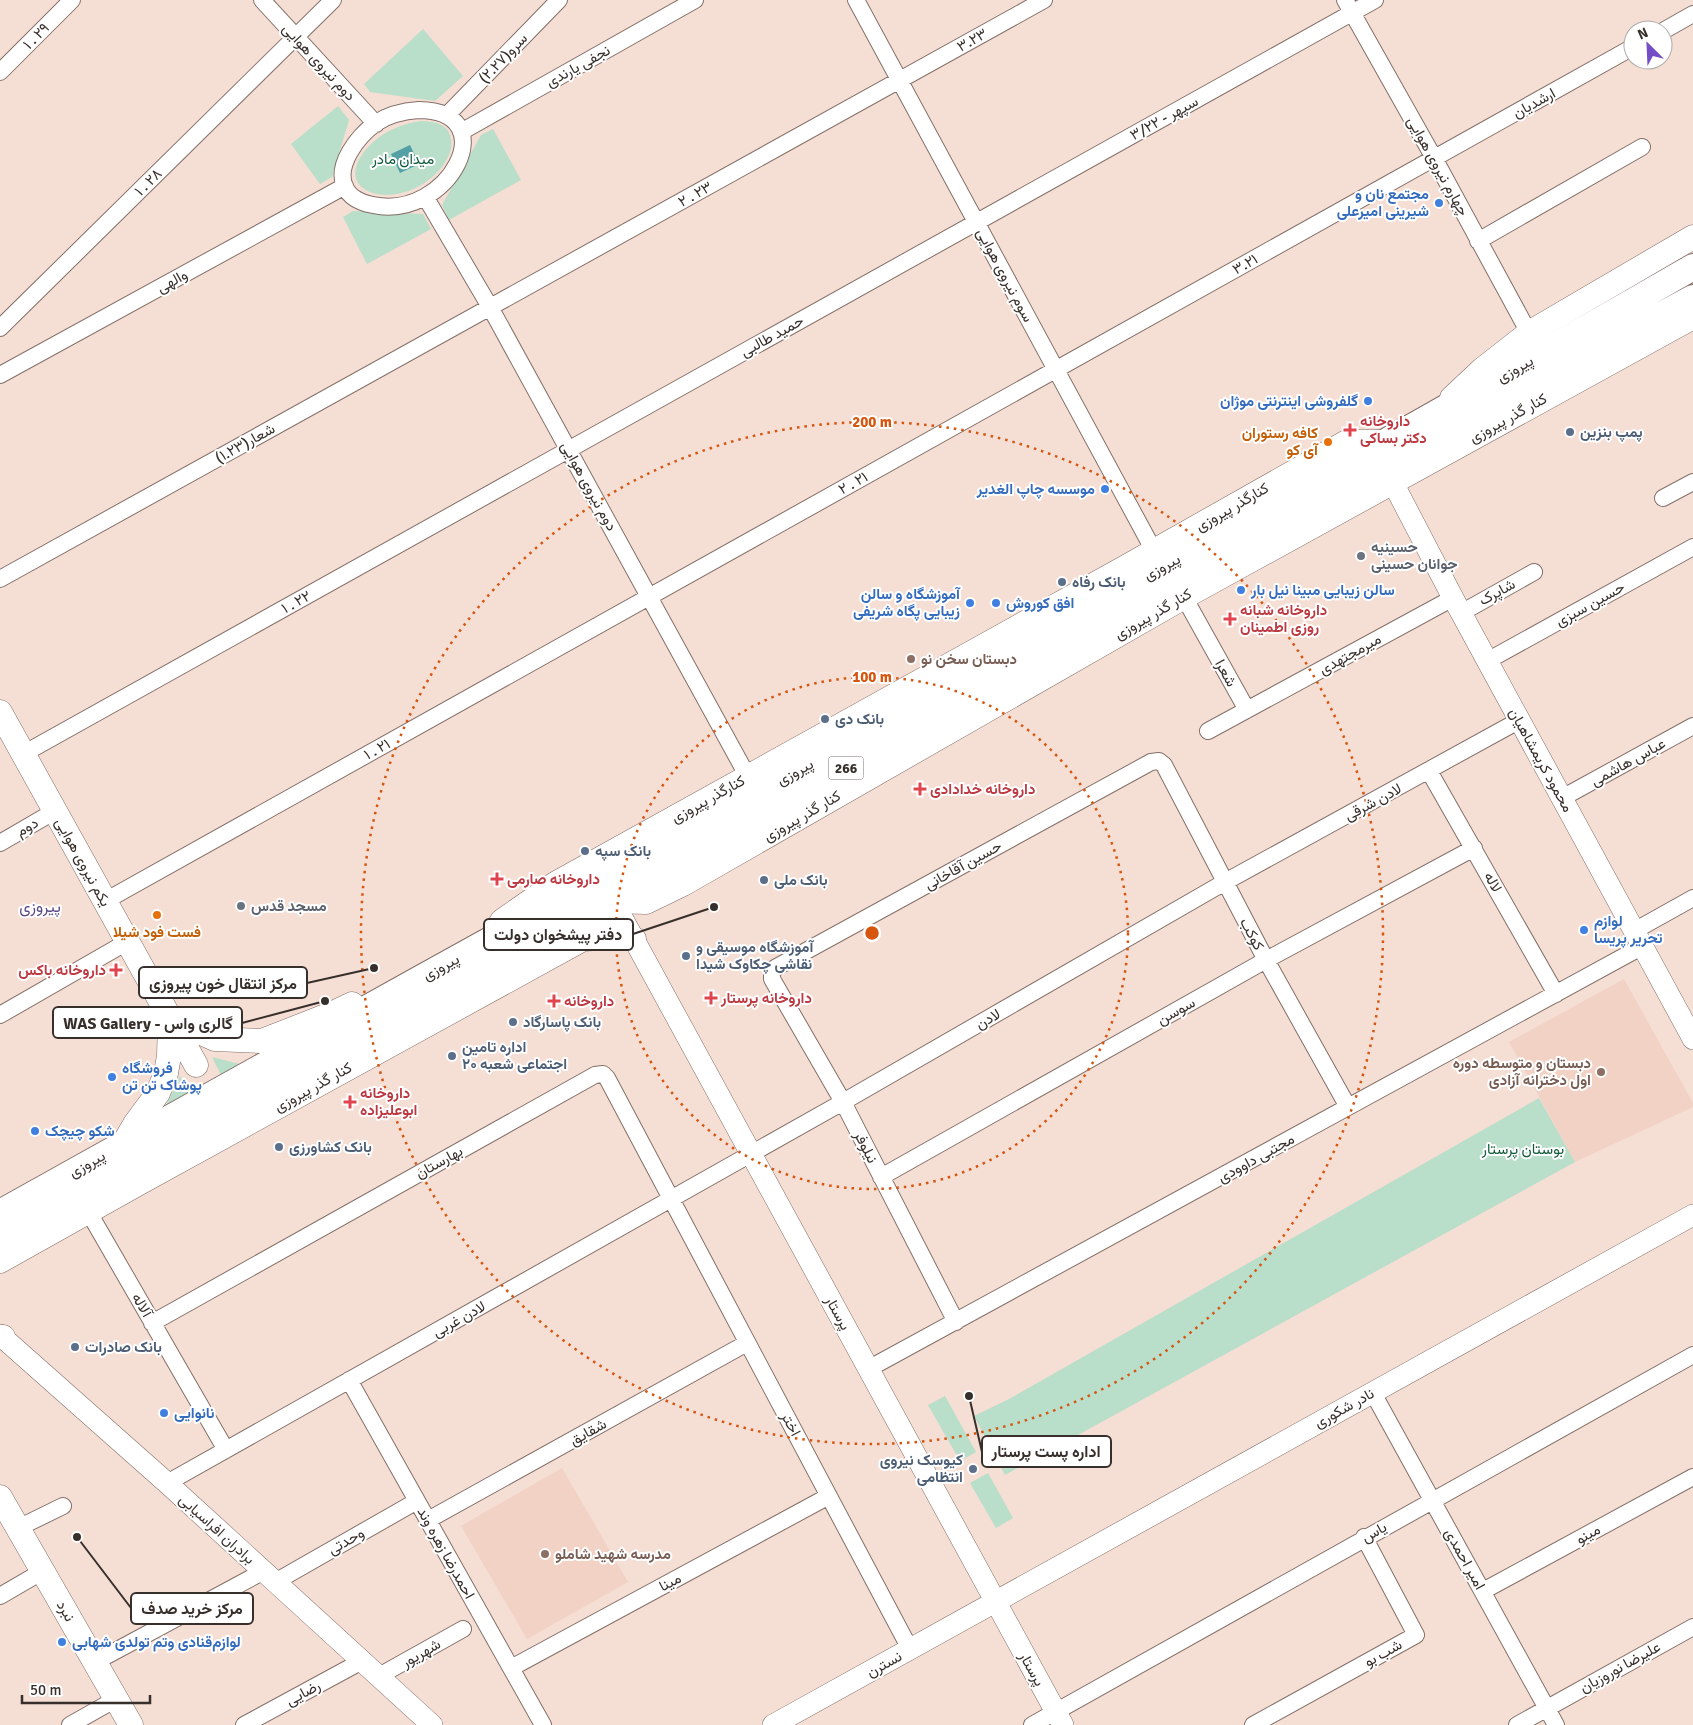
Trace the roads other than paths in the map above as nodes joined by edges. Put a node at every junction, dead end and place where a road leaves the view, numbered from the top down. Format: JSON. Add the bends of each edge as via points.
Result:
{"nodes":[{"id":1,"x":72,"y":0,"type":"edge"},
{"id":2,"x":262,"y":0,"type":"edge"},
{"id":3,"x":333,"y":0,"type":"edge"},
{"id":4,"x":559,"y":0,"type":"edge"},
{"id":5,"x":695,"y":0,"type":"edge"},
{"id":6,"x":856,"y":0,"type":"edge"},
{"id":7,"x":1044,"y":0,"type":"edge"},
{"id":8,"x":1375,"y":0,"type":"edge"},
{"id":9,"x":1349,"y":6,"type":"edge"},
{"id":10,"x":1693,"y":14,"type":"edge"},
{"id":11,"x":1673,"y":25,"type":"edge"},
{"id":12,"x":296,"y":37,"type":"junction"},
{"id":13,"x":1623,"y":53,"type":"edge"},
{"id":14,"x":0,"y":72,"type":"edge"},
{"id":15,"x":899,"y":80,"type":"junction"},
{"id":16,"x":448,"y":115,"type":"junction"},
{"id":17,"x":376,"y":124,"type":"junction"},
{"id":18,"x":461,"y":132,"type":"junction"},
{"id":19,"x":1642,"y":147,"type":"dead end"},
{"id":20,"x":1434,"y":158,"type":"junction"},
{"id":21,"x":345,"y":186,"type":"junction"},
{"id":22,"x":426,"y":198,"type":"junction"},
{"id":23,"x":976,"y":222,"type":"junction"},
{"id":24,"x":1693,"y":237,"type":"edge"},
{"id":25,"x":1478,"y":241,"type":"junction"},
{"id":26,"x":1693,"y":267,"type":"edge"},
{"id":27,"x":1693,"y":298,"type":"edge"},
{"id":28,"x":490,"y":307,"type":"junction"},
{"id":29,"x":1693,"y":317,"type":"edge"},
{"id":30,"x":0,"y":328,"type":"edge"},
{"id":31,"x":1528,"y":333,"type":"junction"},
{"id":32,"x":1056,"y":369,"type":"junction"},
{"id":33,"x":0,"y":376,"type":"edge"},
{"id":34,"x":1434,"y":415,"type":"junction"},
{"id":35,"x":1387,"y":442,"type":"junction"},
{"id":36,"x":569,"y":449,"type":"junction"},
{"id":37,"x":1392,"y":482,"type":"junction"},
{"id":38,"x":1693,"y":482,"type":"edge"},
{"id":39,"x":1664,"y":498,"type":"dead end"},
{"id":40,"x":1693,"y":547,"type":"edge"},
{"id":41,"x":1154,"y":551,"type":"junction"},
{"id":42,"x":1534,"y":572,"type":"dead end"},
{"id":43,"x":0,"y":579,"type":"edge"},
{"id":44,"x":1173,"y":593,"type":"junction"},
{"id":45,"x":650,"y":596,"type":"junction"},
{"id":46,"x":1457,"y":606,"type":"junction"},
{"id":47,"x":1487,"y":661,"type":"junction"},
{"id":48,"x":902,"y":691,"type":"junction"},
{"id":49,"x":1247,"y":710,"type":"junction"},
{"id":50,"x":0,"y":712,"type":"edge"},
{"id":51,"x":1520,"y":720,"type":"junction"},
{"id":52,"x":1693,"y":726,"type":"edge"},
{"id":53,"x":1208,"y":731,"type":"dead end"},
{"id":54,"x":850,"y":741,"type":"junction"},
{"id":55,"x":23,"y":754,"type":"junction"},
{"id":56,"x":1159,"y":761,"type":"joint"},
{"id":57,"x":1429,"y":771,"type":"junction"},
{"id":58,"x":748,"y":777,"type":"junction"},
{"id":59,"x":1562,"y":798,"type":"junction"},
{"id":60,"x":55,"y":811,"type":"junction"},
{"id":61,"x":0,"y":843,"type":"edge"},
{"id":62,"x":1474,"y":848,"type":"junction"},
{"id":63,"x":1225,"y":882,"type":"junction"},
{"id":64,"x":607,"y":890,"type":"junction"},
{"id":65,"x":1693,"y":898,"type":"edge"},
{"id":66,"x":105,"y":901,"type":"junction"},
{"id":67,"x":634,"y":939,"type":"junction"},
{"id":68,"x":1639,"y":939,"type":"junction"},
{"id":69,"x":489,"y":940,"type":"junction"},
{"id":70,"x":127,"y":942,"type":"junction"},
{"id":71,"x":1266,"y":960,"type":"junction"},
{"id":72,"x":772,"y":973,"type":"joint"},
{"id":73,"x":426,"y":975,"type":"junction"},
{"id":74,"x":1556,"y":994,"type":"junction"},
{"id":75,"x":0,"y":1015,"type":"edge"},
{"id":76,"x":170,"y":1019,"type":"junction"},
{"id":77,"x":1693,"y":1039,"type":"edge"},
{"id":78,"x":196,"y":1065,"type":"dead end"},
{"id":79,"x":843,"y":1102,"type":"junction"},
{"id":80,"x":1348,"y":1107,"type":"junction"},
{"id":81,"x":224,"y":1115,"type":"junction"},
{"id":82,"x":250,"y":1122,"type":"junction"},
{"id":83,"x":214,"y":1141,"type":"junction"},
{"id":84,"x":124,"y":1143,"type":"junction"},
{"id":85,"x":751,"y":1154,"type":"junction"},
{"id":86,"x":881,"y":1177,"type":"junction"},
{"id":87,"x":671,"y":1199,"type":"junction"},
{"id":88,"x":88,"y":1211,"type":"junction"},
{"id":89,"x":0,"y":1213,"type":"edge"},
{"id":90,"x":1693,"y":1215,"type":"edge"},
{"id":91,"x":0,"y":1240,"type":"edge"},
{"id":92,"x":0,"y":1261,"type":"edge"},
{"id":93,"x":956,"y":1322,"type":"junction"},
{"id":94,"x":152,"y":1323,"type":"junction"},
{"id":95,"x":1,"y":1336,"type":"edge"},
{"id":96,"x":747,"y":1343,"type":"junction"},
{"id":97,"x":1693,"y":1355,"type":"edge"},
{"id":98,"x":868,"y":1369,"type":"junction"},
{"id":99,"x":349,"y":1380,"type":"junction"},
{"id":100,"x":1372,"y":1393,"type":"junction"},
{"id":101,"x":226,"y":1450,"type":"junction"},
{"id":102,"x":1693,"y":1476,"type":"edge"},
{"id":103,"x":167,"y":1483,"type":"junction"},
{"id":104,"x":829,"y":1496,"type":"junction"},
{"id":105,"x":0,"y":1497,"type":"edge"},
{"id":106,"x":1432,"y":1500,"type":"junction"},
{"id":107,"x":417,"y":1501,"type":"junction"},
{"id":108,"x":63,"y":1506,"type":"dead end"},
{"id":109,"x":428,"y":1520,"type":"junction"},
{"id":110,"x":18,"y":1528,"type":"junction"},
{"id":111,"x":1364,"y":1537,"type":"junction"},
{"id":112,"x":43,"y":1571,"type":"junction"},
{"id":113,"x":270,"y":1576,"type":"junction"},
{"id":114,"x":1483,"y":1591,"type":"junction"},
{"id":115,"x":0,"y":1596,"type":"edge"},
{"id":116,"x":995,"y":1602,"type":"junction"},
{"id":117,"x":1693,"y":1627,"type":"edge"},
{"id":118,"x":462,"y":1629,"type":"dead end"},
{"id":119,"x":910,"y":1649,"type":"junction"},
{"id":120,"x":362,"y":1661,"type":"junction"},
{"id":121,"x":95,"y":1662,"type":"junction"},
{"id":122,"x":511,"y":1668,"type":"junction"},
{"id":123,"x":379,"y":1676,"type":"junction"},
{"id":124,"x":116,"y":1699,"type":"junction"},
{"id":125,"x":1547,"y":1708,"type":"junction"},
{"id":126,"x":1059,"y":1718,"type":"edge"},
{"id":127,"x":70,"y":1725,"type":"edge"},
{"id":128,"x":131,"y":1725,"type":"edge"},
{"id":129,"x":244,"y":1725,"type":"edge"},
{"id":130,"x":432,"y":1725,"type":"edge"},
{"id":131,"x":543,"y":1725,"type":"edge"},
{"id":132,"x":773,"y":1725,"type":"edge"},
{"id":133,"x":1032,"y":1725,"type":"edge"},
{"id":134,"x":1253,"y":1725,"type":"edge"},
{"id":135,"x":1516,"y":1725,"type":"edge"},
{"id":136,"x":1556,"y":1725,"type":"edge"}],
"edges":[{"from":1,"to":14,"type":"street","name":"۱ . ۲۹"},
{"from":2,"to":12,"type":"street","name":"دوم نیروی هوایی"},
{"from":3,"to":12,"type":"street","name":"۱ . ۲۸"},
{"from":4,"to":16,"type":"street","name":"سرو(۲.۲۷)"},
{"from":5,"to":18,"type":"street","name":"نجفی یارندی"},
{"from":6,"to":15,"type":"street","name":"سوم نیروی هوایی"},
{"from":7,"to":15,"type":"street","name":"۳.۲۳"},
{"from":8,"to":9,"type":"street","name":"سپهر - ۳/۲۲"},
{"from":9,"to":20,"type":"street","name":"چهارم نیروی هوایی"},
{"from":9,"to":23,"type":"street","name":"سپهر - ۳/۲۲"},
{"from":10,"to":11,"type":"street"},
{"from":12,"to":17,"type":"street","name":"دوم نیروی هوایی"},
{"from":12,"to":30,"type":"street","name":"۱ . ۲۸"},
{"from":13,"to":20,"type":"street","name":"ارشدیان"},
{"from":15,"to":23,"type":"street","name":"سوم نیروی هوایی"},
{"from":15,"to":28,"type":"street","name":"۲ . ۲۳"},
{"from":16,"to":17,"type":"street","via":[[432,110],[412,110],[394,114]]},
{"from":16,"to":18,"type":"street"},
{"from":17,"to":21,"type":"street","via":[[359,140],[347,159],[343,177]]},
{"from":18,"to":22,"type":"street","via":[[463,152],[460,160],[443,183]]},
{"from":19,"to":25,"type":"street"},
{"from":20,"to":25,"type":"street","name":"چهارم نیروی هوایی"},
{"from":20,"to":32,"type":"street","name":"۳.۲۱"},
{"from":21,"to":22,"type":"street","via":[[357,200],[378,206],[406,205]]},
{"from":21,"to":33,"type":"street","name":"والهی"},
{"from":22,"to":28,"type":"street","name":"دوم نیروی هوایی"},
{"from":23,"to":32,"type":"street","name":"سوم نیروی هوایی"},
{"from":23,"to":36,"type":"street","name":"حمید طالبی"},
{"from":24,"to":31,"type":"main road"},
{"from":25,"to":31,"type":"street","name":"چهارم نیروی هوایی"},
{"from":26,"to":34,"type":"main road","name":"پیروزی","number":"266"},
{"from":27,"to":44,"type":"main road","name":"پیروزی","number":"266","via":[[1381,467]]},
{"from":28,"to":36,"type":"street","name":"دوم نیروی هوایی"},
{"from":28,"to":43,"type":"street","name":"شعار(۱.۲۳)"},
{"from":29,"to":37,"type":"main road","name":"کنار گذر پیروزی"},
{"from":31,"to":34,"type":"main road"},
{"from":32,"to":41,"type":"street","name":"سوم نیروی هوایی"},
{"from":32,"to":45,"type":"street","name":"۲ . ۲۱"},
{"from":34,"to":35,"type":"main road","name":"پیروزی","number":"266"},
{"from":35,"to":41,"type":"main road","name":"کنارگذر پیروزی","via":[[1346,442]]},
{"from":35,"to":54,"type":"main road","name":"پیروزی","number":"266"},
{"from":36,"to":45,"type":"street","name":"دوم نیروی هوایی"},
{"from":36,"to":55,"type":"street","name":"۱ . ۲۲"},
{"from":37,"to":44,"type":"main road","name":"کنار گذر پیروزی"},
{"from":37,"to":46,"type":"street","name":"محمود کریمشاهیان"},
{"from":38,"to":39,"type":"street"},
{"from":40,"to":47,"type":"street","name":"حسین سبزی"},
{"from":41,"to":48,"type":"main road","name":"کنارگذر پیروزی"},
{"from":42,"to":46,"type":"street","name":"شاپرک"},
{"from":44,"to":49,"type":"street","name":"شعرا"},
{"from":44,"to":64,"type":"main road","name":"پیروزی","number":"266"},
{"from":45,"to":58,"type":"street","name":"دوم نیروی هوایی"},
{"from":45,"to":66,"type":"street","name":"۱ . ۲۱"},
{"from":46,"to":47,"type":"street","name":"محمود کریمشاهیان"},
{"from":46,"to":49,"type":"street","name":"میرمجتهدی"},
{"from":47,"to":51,"type":"street","name":"محمود کریمشاهیان"},
{"from":48,"to":54,"type":"main road"},
{"from":48,"to":58,"type":"main road","name":"کنارگذر پیروزی"},
{"from":49,"to":53,"type":"street"},
{"from":50,"to":55,"type":"main road","name":"یکم نیروی هوایی"},
{"from":51,"to":57,"type":"street","name":"لادن شرقی"},
{"from":51,"to":59,"type":"street","name":"محمود کریمشاهیان"},
{"from":52,"to":59,"type":"street","name":"عباس هاشمی"},
{"from":54,"to":64,"type":"main road","name":"پیروزی","number":"266"},
{"from":55,"to":60,"type":"main road","name":"یکم نیروی هوایی"},
{"from":56,"to":63,"type":"street","name":"کوکب"},
{"from":56,"to":72,"type":"street","name":"حسین آقاخانی","via":[[1151,762],[775,968]]},
{"from":57,"to":62,"type":"street","name":"لاله"},
{"from":57,"to":63,"type":"street","name":"لادن شرقی"},
{"from":58,"to":69,"type":"main road","name":"کنارگذر پیروزی","via":[[555,884],[502,921]]},
{"from":59,"to":68,"type":"street","name":"محمود کریمشاهیان"},
{"from":60,"to":61,"type":"street","name":"دوم"},
{"from":60,"to":66,"type":"main road","name":"یکم نیروی هوایی"},
{"from":62,"to":71,"type":"street","name":"سوسن"},
{"from":62,"to":74,"type":"street","name":"لاله"},
{"from":63,"to":71,"type":"street","name":"کوکب"},
{"from":63,"to":79,"type":"street","name":"لادن"},
{"from":64,"to":67,"type":"street","name":"پرستار"},
{"from":64,"to":69,"type":"main road","name":"پیروزی","number":"266"},
{"from":64,"to":81,"type":"main road","name":"پیروزی","number":"266"},
{"from":65,"to":68,"type":"street","name":"مجتبی داوودی"},
{"from":66,"to":70,"type":"main road","name":"یکم نیروی هوایی"},
{"from":67,"to":82,"type":"main road","name":"کنار گذر پیروزی","via":[[583,939]]},
{"from":67,"to":85,"type":"street","name":"پرستار"},
{"from":68,"to":74,"type":"street","name":"مجتبی داوودی"},
{"from":68,"to":77,"type":"street","name":"محمود کریمشاهیان"},
{"from":69,"to":73,"type":"main road","name":"پیروزی","number":"266"},
{"from":70,"to":75,"type":"street"},
{"from":70,"to":76,"type":"main road","name":"یکم نیروی هوایی"},
{"from":71,"to":80,"type":"street","name":"کوکب"},
{"from":71,"to":86,"type":"street","name":"سوسن"},
{"from":72,"to":79,"type":"street","name":"نیلوفر","via":[[772,979]]},
{"from":73,"to":76,"type":"main road","via":[[386,988],[332,1014],[262,1041],[215,1039]]},
{"from":73,"to":84,"type":"main road","name":"پیروزی","number":"266"},
{"from":74,"to":80,"type":"street","name":"مجتبی داوودی"},
{"from":76,"to":78,"type":"main road","name":"یکم نیروی هوایی"},
{"from":76,"to":84,"type":"main road","via":[[166,1073],[158,1093]]},
{"from":79,"to":85,"type":"street","name":"لادن"},
{"from":79,"to":86,"type":"street","name":"نیلوفر"},
{"from":80,"to":93,"type":"street","name":"مجتبی داوودی"},
{"from":81,"to":82,"type":"main road"},
{"from":81,"to":83,"type":"main road"},
{"from":81,"to":91,"type":"main road","name":"پیروزی","number":"266"},
{"from":82,"to":83,"type":"main road","name":"کنار گذر پیروزی"},
{"from":83,"to":88,"type":"main road","name":"کنار گذر پیروزی"},
{"from":84,"to":89,"type":"main road","name":"پیروزی","number":"266"},
{"from":85,"to":87,"type":"street","name":"لادن غربی"},
{"from":85,"to":98,"type":"street","name":"پرستار"},
{"from":86,"to":93,"type":"street","name":"نیلوفر"},
{"from":87,"to":94,"type":"street","name":"بهارستان","via":[[607,1078],[603,1074],[595,1074]]},
{"from":87,"to":96,"type":"street","name":"اختر"},
{"from":87,"to":99,"type":"street","name":"لادن غربی"},
{"from":88,"to":92,"type":"main road","name":"کنار گذر پیروزی"},
{"from":88,"to":94,"type":"street","name":"آلاله"},
{"from":90,"to":100,"type":"street","name":"نادر شکوری"},
{"from":93,"to":98,"type":"street","name":"مجتبی داوودی"},
{"from":94,"to":101,"type":"street","name":"آلاله"},
{"from":95,"to":103,"type":"street","name":"برادران افراسیابی"},
{"from":96,"to":104,"type":"street","name":"اختر"},
{"from":96,"to":109,"type":"street","name":"شقایق"},
{"from":97,"to":106,"type":"street","name":"یاس"},
{"from":98,"to":116,"type":"street","name":"پرستار"},
{"from":99,"to":101,"type":"street","name":"لادن غربی"},
{"from":99,"to":107,"type":"street","name":"احمدرضا زهره وند"},
{"from":100,"to":106,"type":"street","name":"امیر احمدی"},
{"from":100,"to":116,"type":"street","name":"نادر شکوری"},
{"from":101,"to":103,"type":"street","name":"لادن غربی"},
{"from":102,"to":114,"type":"street","name":"مینو"},
{"from":103,"to":113,"type":"street","name":"برادران افراسیابی"},
{"from":104,"to":119,"type":"street","name":"اختر"},
{"from":104,"to":122,"type":"street","name":"مینا"},
{"from":105,"to":110,"type":"main road","name":"نبرد"},
{"from":106,"to":111,"type":"street","name":"یاس"},
{"from":106,"to":114,"type":"street","name":"امیر احمدی"},
{"from":107,"to":109,"type":"street","name":"احمدرضا زهره وند"},
{"from":107,"to":113,"type":"street","name":"وحدتی"},
{"from":108,"to":110,"type":"street"},
{"from":109,"to":122,"type":"street","name":"احمدرضا زهره وند"},
{"from":110,"to":112,"type":"main road","name":"نبرد"},
{"from":111,"to":126,"type":"street","name":"یاس"},
{"from":111,"to":134,"type":"street","name":"شب بو","via":[[1416,1635]]},
{"from":112,"to":115,"type":"street"},
{"from":112,"to":121,"type":"main road","name":"نبرد"},
{"from":113,"to":120,"type":"street","name":"برادران افراسیابی"},
{"from":113,"to":121,"type":"street","name":"وحدتی"},
{"from":114,"to":125,"type":"street","name":"امیر احمدی"},
{"from":116,"to":119,"type":"street","name":"نسترن"},
{"from":116,"to":126,"type":"street","name":"پرستار"},
{"from":117,"to":125,"type":"street","name":"علیرضا نوروزیان"},
{"from":118,"to":123,"type":"street","name":"شهریور"},
{"from":119,"to":132,"type":"street","name":"نسترن"},
{"from":120,"to":123,"type":"street","name":"برادران افراسیابی"},
{"from":120,"to":129,"type":"street","name":"رضایی"},
{"from":121,"to":124,"type":"main road","name":"نبرد"},
{"from":122,"to":131,"type":"street","name":"احمدرضا زهره وند"},
{"from":123,"to":130,"type":"street","name":"برادران افراسیابی"},
{"from":124,"to":127,"type":"street"},
{"from":124,"to":128,"type":"main road","name":"نبرد"},
{"from":125,"to":135,"type":"street","name":"علیرضا نوروزیان"},
{"from":125,"to":136,"type":"street","name":"امیر احمدی"},
{"from":126,"to":133,"type":"street","name":"یاس"}]}
